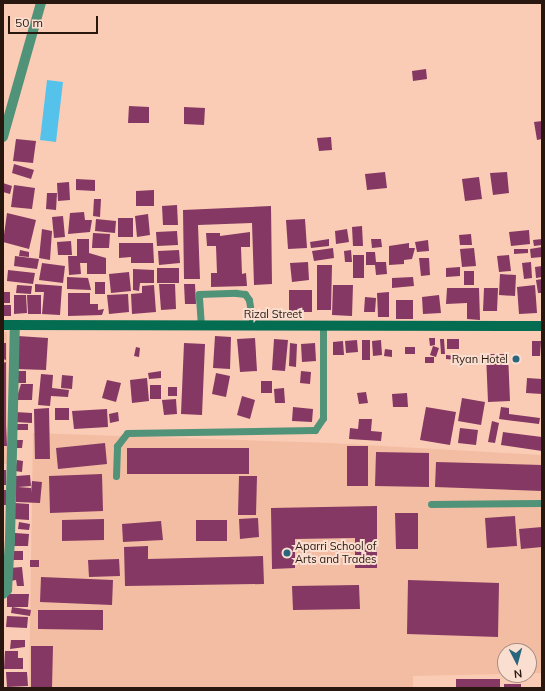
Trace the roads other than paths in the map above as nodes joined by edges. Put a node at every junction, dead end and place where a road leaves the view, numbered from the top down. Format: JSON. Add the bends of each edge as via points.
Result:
{"nodes":[{"id":1,"x":41,"y":3,"type":"edge"},
{"id":2,"x":3,"y":137,"type":"edge"},
{"id":3,"x":3,"y":325,"type":"edge"},
{"id":4,"x":15,"y":326,"type":"junction"},
{"id":5,"x":201,"y":326,"type":"junction"},
{"id":6,"x":253,"y":326,"type":"junction"},
{"id":7,"x":322,"y":326,"type":"junction"},
{"id":8,"x":542,"y":326,"type":"edge"},
{"id":9,"x":116,"y":476,"type":"dead end"},
{"id":10,"x":431,"y":504,"type":"dead end"},
{"id":11,"x":542,"y":504,"type":"edge"},
{"id":12,"x":3,"y":594,"type":"edge"}],
"edges":[{"from":1,"to":2,"type":"street"},
{"from":3,"to":4,"type":"main road","name":"Rizal Street"},
{"from":4,"to":5,"type":"main road","name":"Rizal Street"},
{"from":4,"to":12,"type":"street","via":[[10,538],[7,590]]},
{"from":5,"to":6,"type":"main road","name":"Rizal Street"},
{"from":5,"to":6,"type":"lane","via":[[199,294],[236,293],[245,294],[249,300]]},
{"from":6,"to":7,"type":"main road","name":"Rizal Street"},
{"from":7,"to":8,"type":"main road","name":"Rizal Street"},
{"from":7,"to":9,"type":"lane","via":[[322,418],[315,430],[127,433],[117,446]]},
{"from":10,"to":11,"type":"lane"}]}
